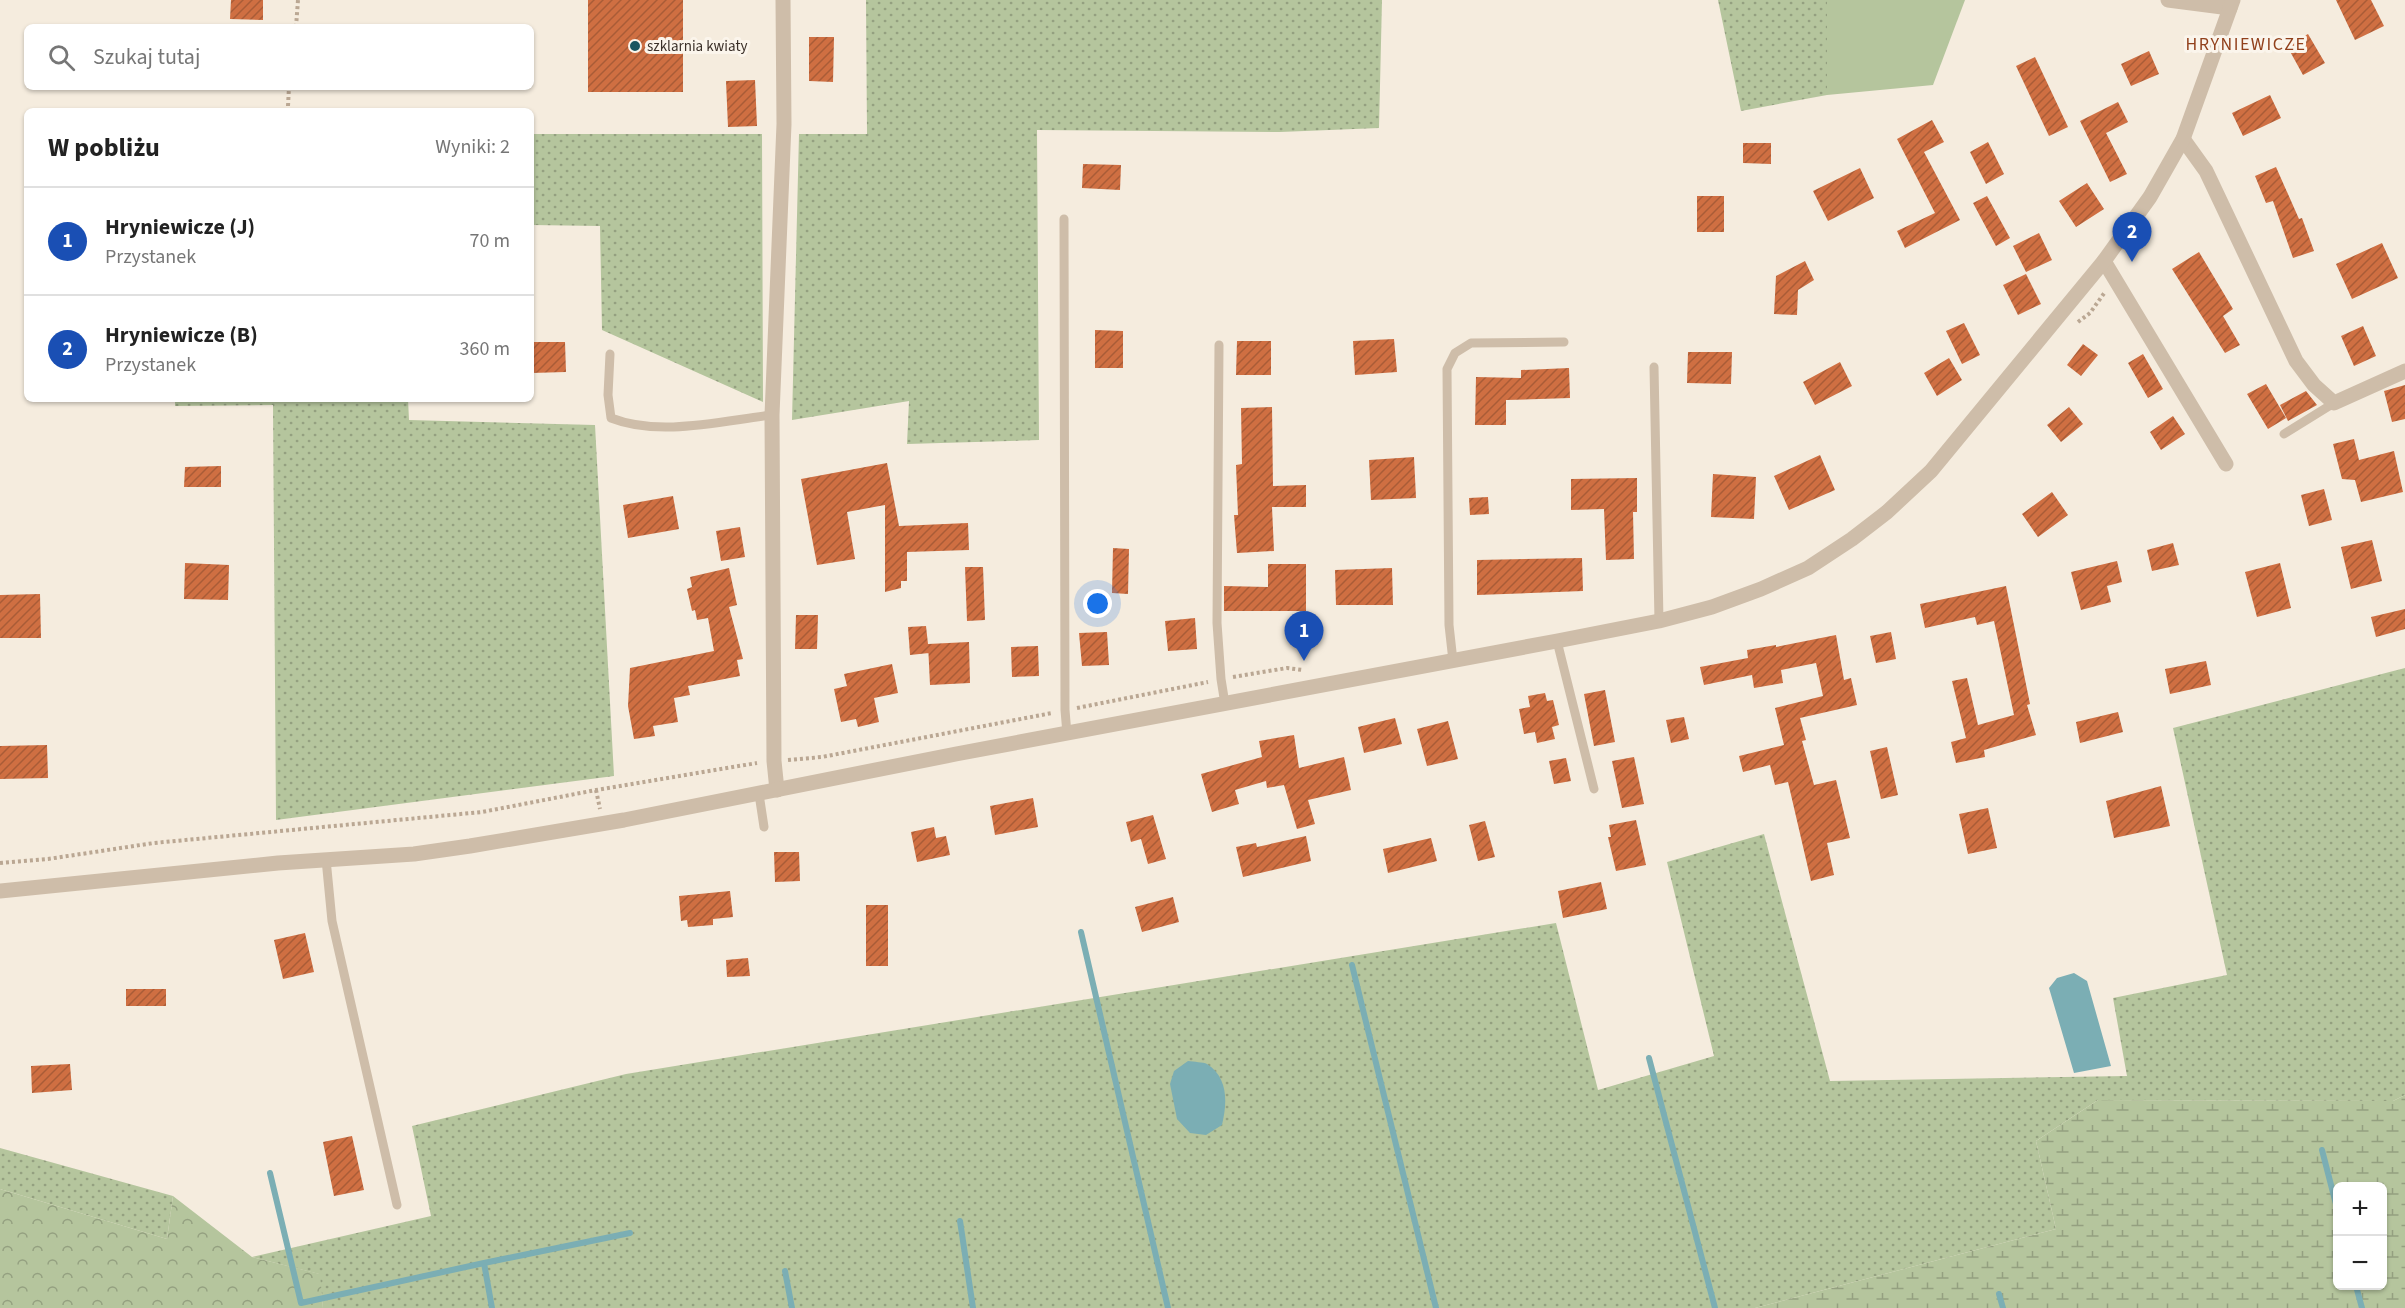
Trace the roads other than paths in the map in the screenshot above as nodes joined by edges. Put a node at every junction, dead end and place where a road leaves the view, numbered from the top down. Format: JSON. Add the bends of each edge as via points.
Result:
{"nodes":[{"id":1,"x":783,"y":0,"type":"edge"},
{"id":2,"x":2168,"y":0,"type":"edge"},
{"id":3,"x":2232,"y":4,"type":"edge"},
{"id":4,"x":2220,"y":37,"type":"junction"},
{"id":5,"x":2239,"y":43,"type":"dead end"},
{"id":6,"x":2183,"y":139,"type":"junction"},
{"id":7,"x":1064,"y":219,"type":"dead end"},
{"id":8,"x":2104,"y":261,"type":"junction"},
{"id":9,"x":1564,"y":342,"type":"dead end"},
{"id":10,"x":1219,"y":345,"type":"dead end"},
{"id":11,"x":610,"y":354,"type":"dead end"},
{"id":12,"x":1654,"y":368,"type":"dead end"},
{"id":13,"x":2405,"y":371,"type":"edge"},
{"id":14,"x":2334,"y":403,"type":"junction"},
{"id":15,"x":772,"y":415,"type":"junction"},
{"id":16,"x":2284,"y":434,"type":"dead end"},
{"id":17,"x":2226,"y":464,"type":"dead end"},
{"id":18,"x":1659,"y":621,"type":"junction"},
{"id":19,"x":1557,"y":641,"type":"junction"},
{"id":20,"x":1453,"y":662,"type":"junction"},
{"id":21,"x":1225,"y":704,"type":"junction"},
{"id":22,"x":1067,"y":734,"type":"junction"},
{"id":23,"x":1594,"y":789,"type":"dead end"},
{"id":24,"x":777,"y":790,"type":"junction"},
{"id":25,"x":759,"y":794,"type":"junction"},
{"id":26,"x":764,"y":827,"type":"dead end"},
{"id":27,"x":326,"y":859,"type":"junction"},
{"id":28,"x":0,"y":891,"type":"edge"},
{"id":29,"x":397,"y":1205,"type":"dead end"}],
"edges":[{"from":1,"to":15,"type":"street","via":[[784,124]]},
{"from":2,"to":3,"type":"street"},
{"from":3,"to":4,"type":"street"},
{"from":4,"to":5,"type":"lane"},
{"from":4,"to":6,"type":"street"},
{"from":6,"to":8,"type":"street","via":[[2150,197]]},
{"from":6,"to":14,"type":"street","via":[[2206,171],[2296,361]]},
{"from":7,"to":22,"type":"lane"},
{"from":8,"to":17,"type":"street"},
{"from":8,"to":18,"type":"street","via":[[1937,465],[1887,512],[1808,568],[1712,608]]},
{"from":9,"to":20,"type":"lane","via":[[1471,343],[1455,353],[1447,369],[1449,625]]},
{"from":10,"to":21,"type":"lane","via":[[1217,623]]},
{"from":11,"to":15,"type":"lane","via":[[611,418],[629,425],[658,428]]},
{"from":12,"to":18,"type":"lane"},
{"from":13,"to":14,"type":"street"},
{"from":14,"to":16,"type":"lane"},
{"from":15,"to":24,"type":"street"},
{"from":18,"to":19,"type":"street"},
{"from":19,"to":20,"type":"street"},
{"from":19,"to":23,"type":"lane"},
{"from":20,"to":21,"type":"street"},
{"from":21,"to":22,"type":"street"},
{"from":22,"to":24,"type":"street"},
{"from":24,"to":25,"type":"street"},
{"from":25,"to":26,"type":"lane"},
{"from":25,"to":27,"type":"street","via":[[429,853]]},
{"from":27,"to":28,"type":"street"},
{"from":27,"to":29,"type":"lane","via":[[332,921]]}]}
